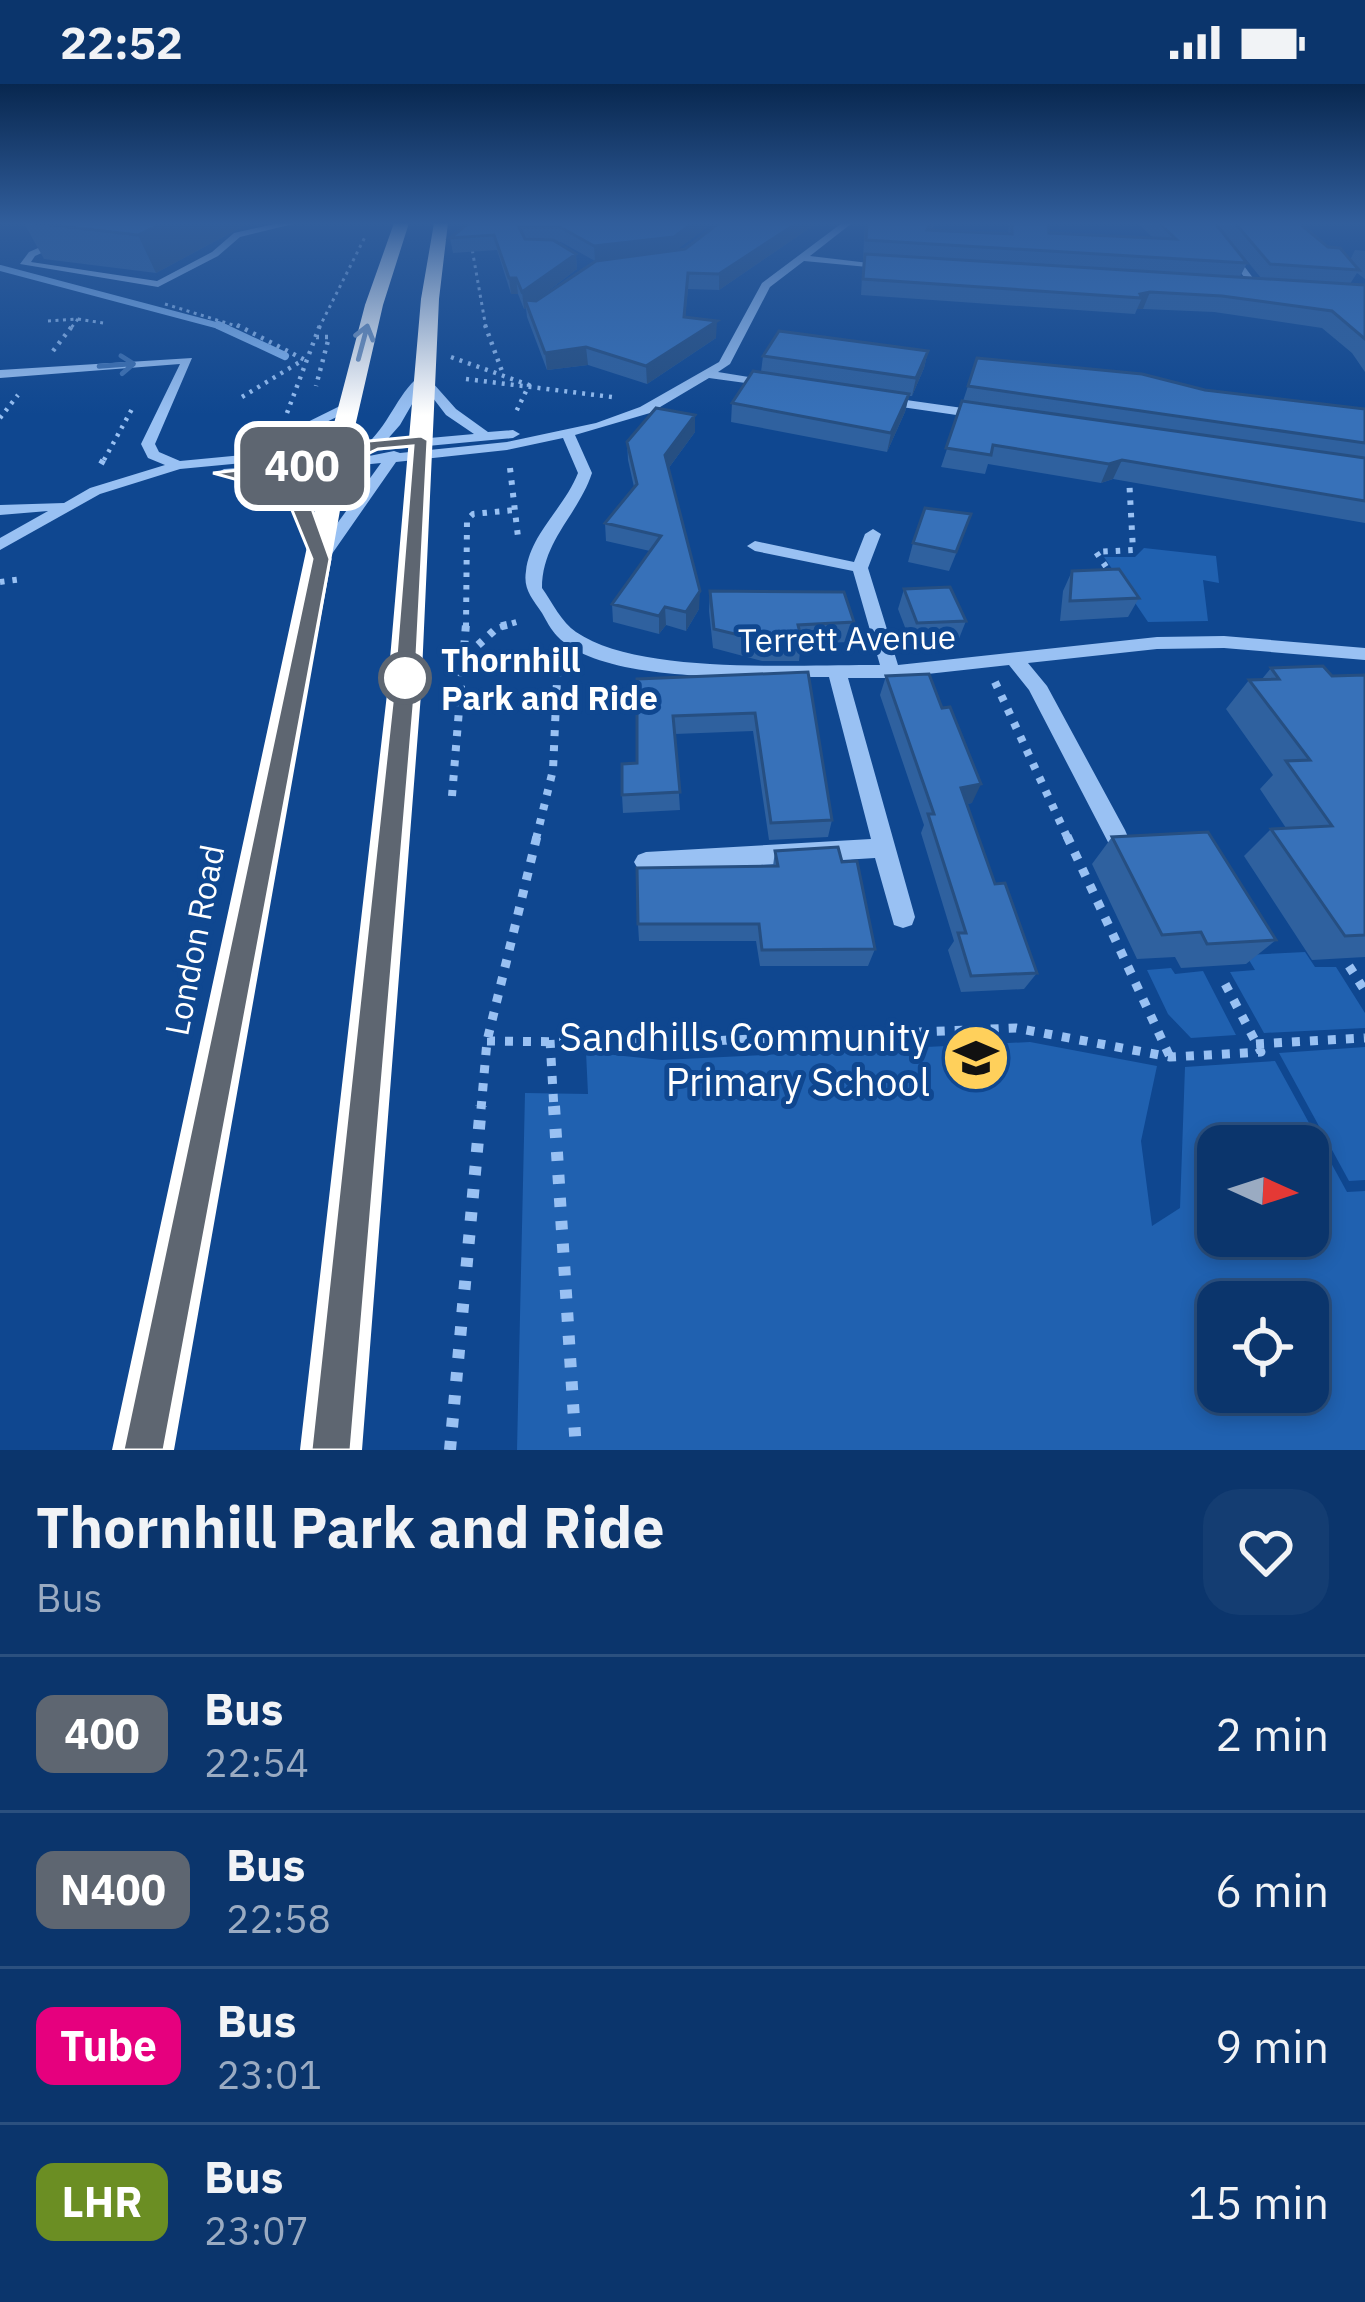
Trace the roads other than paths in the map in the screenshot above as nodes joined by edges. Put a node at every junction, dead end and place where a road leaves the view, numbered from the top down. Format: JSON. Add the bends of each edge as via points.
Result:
{"nodes":[{"id":1,"x":378,"y":287,"type":"edge"},
{"id":2,"x":434,"y":287,"type":"edge"},
{"id":3,"x":766,"y":287,"type":"edge"},
{"id":4,"x":1235,"y":287,"type":"edge"},
{"id":5,"x":1258,"y":288,"type":"joint"},
{"id":6,"x":1281,"y":290,"type":"edge"},
{"id":7,"x":0,"y":374,"type":"edge"},
{"id":8,"x":711,"y":375,"type":"junction"},
{"id":9,"x":424,"y":377,"type":"junction"},
{"id":10,"x":780,"y":385,"type":"edge"},
{"id":11,"x":850,"y":395,"type":"edge"},
{"id":12,"x":346,"y":407,"type":"junction"},
{"id":13,"x":1011,"y":419,"type":"edge"},
{"id":14,"x":482,"y":434,"type":"junction"},
{"id":15,"x":568,"y":434,"type":"junction"},
{"id":16,"x":374,"y":444,"type":"junction"},
{"id":17,"x":410,"y":452,"type":"junction"},
{"id":18,"x":245,"y":456,"type":"junction"},
{"id":19,"x":336,"y":456,"type":"junction"},
{"id":20,"x":179,"y":465,"type":"junction"},
{"id":21,"x":221,"y":473,"type":"junction"},
{"id":22,"x":67,"y":505,"type":"junction"},
{"id":23,"x":0,"y":510,"type":"edge"},
{"id":24,"x":873,"y":533,"type":"dead end"},
{"id":25,"x":0,"y":545,"type":"edge"},
{"id":26,"x":755,"y":546,"type":"dead end"},
{"id":27,"x":321,"y":559,"type":"junction"},
{"id":28,"x":860,"y":568,"type":"junction"},
{"id":29,"x":1365,"y":654,"type":"edge"},
{"id":30,"x":1014,"y":659,"type":"junction"},
{"id":31,"x":837,"y":673,"type":"junction"},
{"id":32,"x":891,"y":673,"type":"junction"},
{"id":33,"x":1117,"y":837,"type":"edge"},
{"id":34,"x":883,"y":848,"type":"junction"},
{"id":35,"x":646,"y":862,"type":"edge"},
{"id":36,"x":903,"y":917,"type":"dead end"},
{"id":37,"x":143,"y":1450,"type":"edge"},
{"id":38,"x":331,"y":1450,"type":"edge"}],
"edges":[{"from":12,"to":1,"type":"highway","name":"London Road","one_way":true},
{"from":2,"to":9,"type":"highway"},
{"from":3,"to":8,"type":"street"},
{"from":4,"to":5,"type":"street"},
{"from":5,"to":6,"type":"street"},
{"from":7,"to":20,"type":"street","one_way":true,"via":[[188,360],[148,444],[153,455]]},
{"from":8,"to":10,"type":"street"},
{"from":8,"to":15,"type":"street","via":[[625,419]]},
{"from":9,"to":14,"type":"street","via":[[451,412]]},
{"from":9,"to":16,"type":"street"},
{"from":9,"to":17,"type":"highway"},
{"from":11,"to":13,"type":"street"},
{"from":12,"to":18,"type":"street"},
{"from":12,"to":19,"type":"highway","name":"London Road"},
{"from":14,"to":15,"type":"street"},
{"from":14,"to":17,"type":"street"},
{"from":15,"to":17,"type":"street"},
{"from":15,"to":31,"type":"street","name":"Terrett Avenue","via":[[585,473],[542,541],[532,574],[540,604],[564,633],[639,663]]},
{"from":16,"to":17,"type":"street"},
{"from":16,"to":19,"type":"street"},
{"from":17,"to":19,"type":"street"},
{"from":17,"to":27,"type":"street"},
{"from":17,"to":38,"type":"highway","via":[[404,694]]},
{"from":18,"to":19,"type":"street"},
{"from":18,"to":20,"type":"street"},
{"from":19,"to":21,"type":"street"},
{"from":19,"to":27,"type":"highway","name":"London Road"},
{"from":20,"to":22,"type":"street"},
{"from":21,"to":22,"type":"street"},
{"from":21,"to":27,"type":"street","via":[[291,489]]},
{"from":22,"to":23,"type":"street"},
{"from":22,"to":25,"type":"street"},
{"from":24,"to":28,"type":"street"},
{"from":26,"to":28,"type":"street"},
{"from":27,"to":37,"type":"highway","name":"London Road"},
{"from":28,"to":32,"type":"street"},
{"from":29,"to":30,"type":"street","name":"Terrett Avenue","via":[[1157,643]]},
{"from":30,"to":32,"type":"street","name":"Terrett Avenue"},
{"from":30,"to":33,"type":"street","via":[[1037,686]]},
{"from":31,"to":32,"type":"street","name":"Terrett Avenue"},
{"from":31,"to":34,"type":"street"},
{"from":34,"to":35,"type":"street"},
{"from":34,"to":36,"type":"street"}]}
